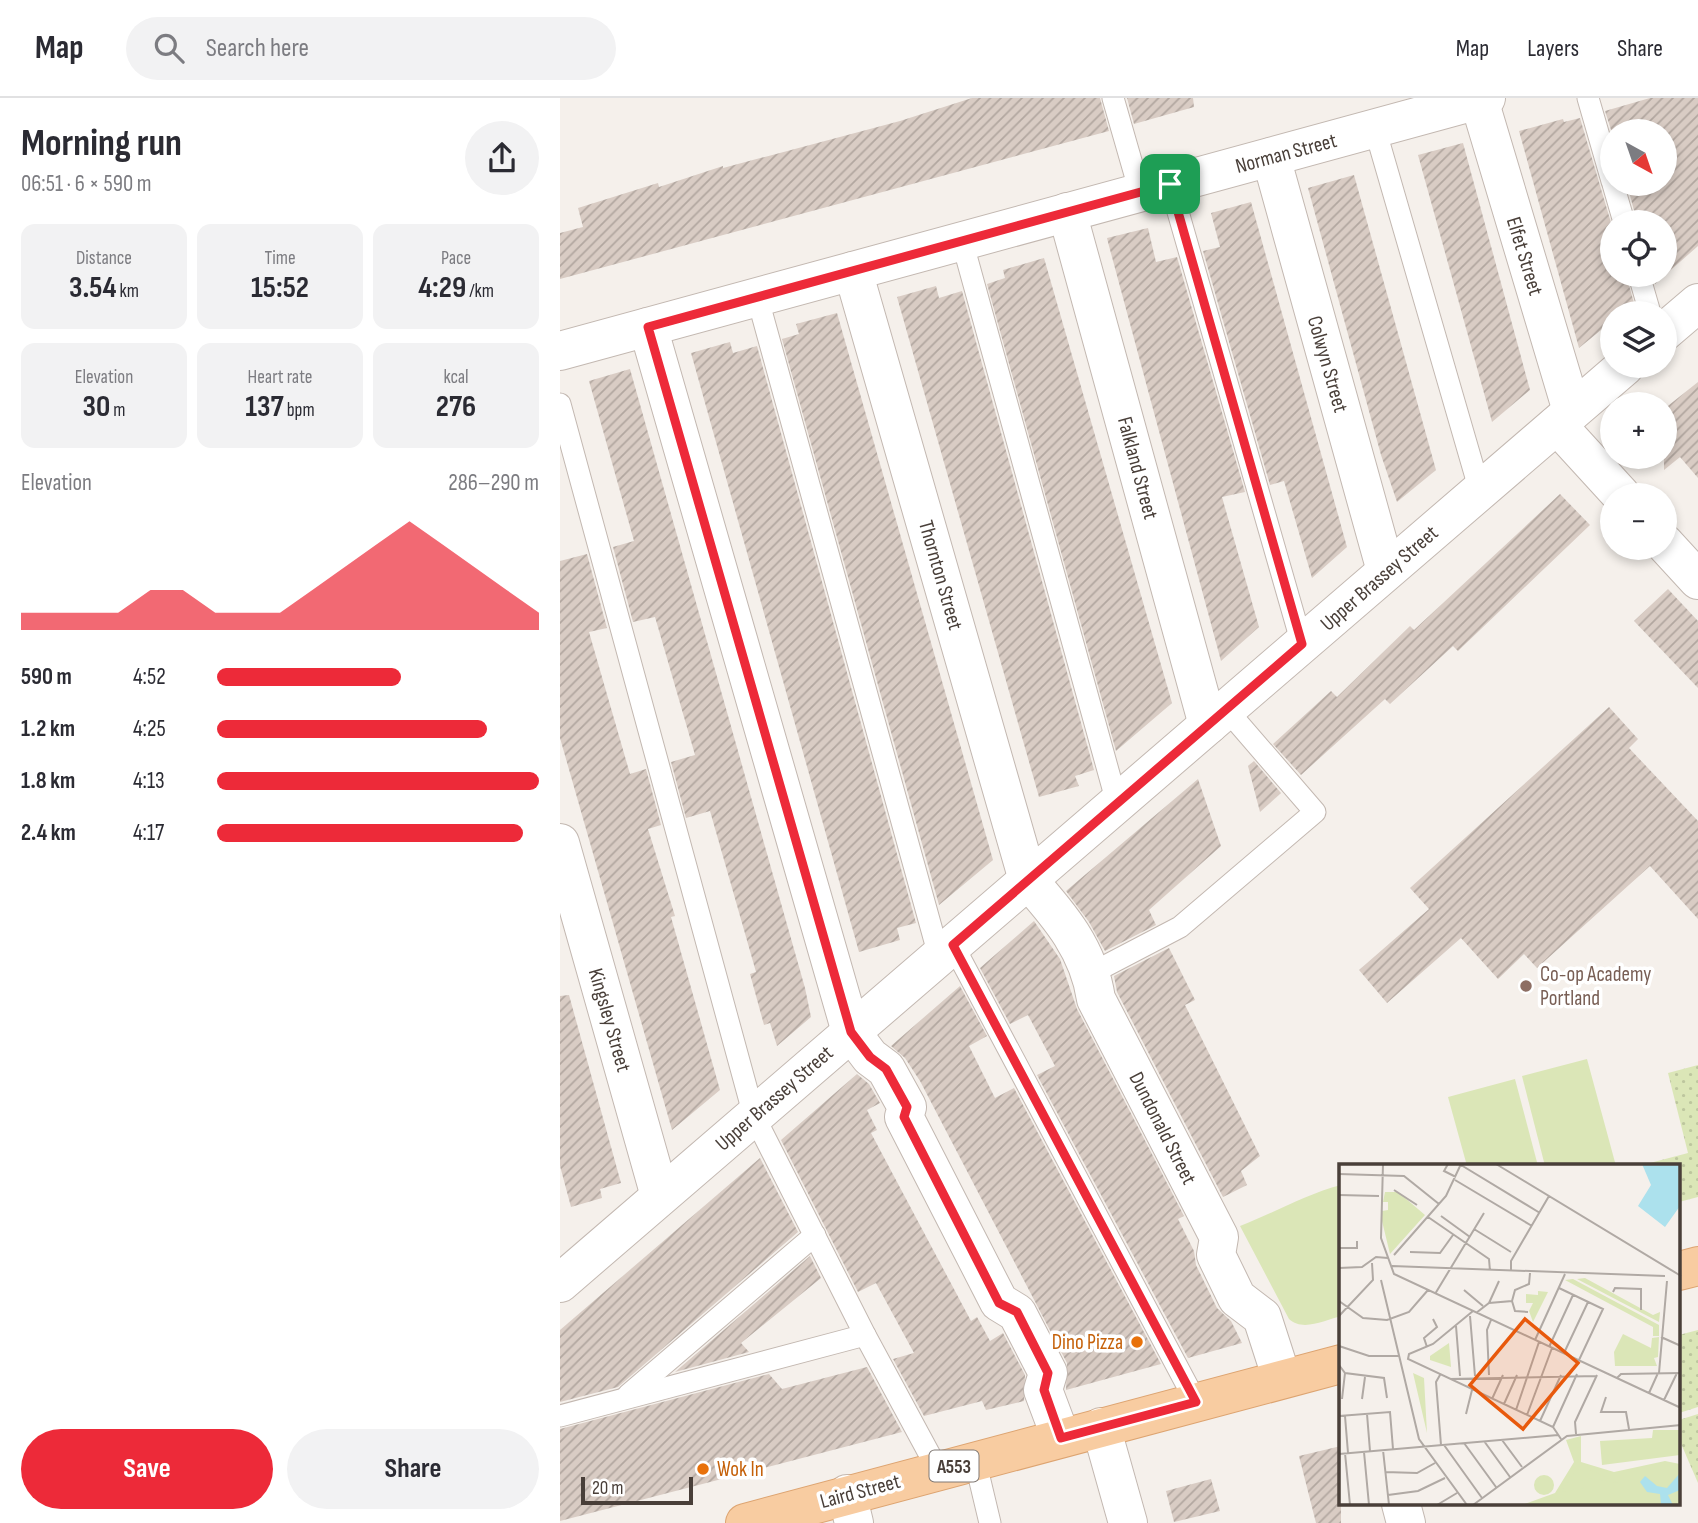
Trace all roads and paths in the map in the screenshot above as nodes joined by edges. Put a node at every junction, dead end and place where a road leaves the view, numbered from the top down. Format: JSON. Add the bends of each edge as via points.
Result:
{"nodes":[{"id":1,"x":1113,"y":98,"type":"edge"},
{"id":2,"x":1588,"y":98,"type":"edge"},
{"id":3,"x":1483,"y":99,"type":"edge"},
{"id":4,"x":1375,"y":128,"type":"junction"},
{"id":5,"x":1600,"y":140,"type":"edge"},
{"id":6,"x":1271,"y":157,"type":"junction"},
{"id":7,"x":1155,"y":188,"type":"junction"},
{"id":8,"x":1068,"y":212,"type":"junction"},
{"id":9,"x":962,"y":241,"type":"junction"},
{"id":10,"x":853,"y":271,"type":"junction"},
{"id":11,"x":757,"y":296,"type":"junction"},
{"id":12,"x":1698,"y":303,"type":"edge"},
{"id":13,"x":1677,"y":321,"type":"edge"},
{"id":14,"x":648,"y":327,"type":"junction"},
{"id":15,"x":560,"y":351,"type":"edge"},
{"id":16,"x":1611,"y":378,"type":"edge"},
{"id":17,"x":560,"y":404,"type":"edge"},
{"id":18,"x":1564,"y":418,"type":"junction"},
{"id":19,"x":1612,"y":483,"type":"edge"},
{"id":20,"x":1480,"y":491,"type":"junction"},
{"id":21,"x":1677,"y":557,"type":"edge"},
{"id":22,"x":1386,"y":572,"type":"junction"},
{"id":23,"x":1698,"y":580,"type":"edge"},
{"id":24,"x":1302,"y":644,"type":"junction"},
{"id":25,"x":1217,"y":717,"type":"junction"},
{"id":26,"x":1117,"y":803,"type":"junction"},
{"id":27,"x":560,"y":843,"type":"edge"},
{"id":28,"x":1028,"y":880,"type":"junction"},
{"id":29,"x":946,"y":951,"type":"junction"},
{"id":30,"x":1093,"y":973,"type":"junction"},
{"id":31,"x":851,"y":1032,"type":"junction"},
{"id":32,"x":754,"y":1116,"type":"junction"},
{"id":33,"x":660,"y":1196,"type":"junction"},
{"id":34,"x":815,"y":1235,"type":"junction"},
{"id":35,"x":1698,"y":1266,"type":"edge"},
{"id":36,"x":1680,"y":1271,"type":"edge"},
{"id":37,"x":560,"y":1283,"type":"edge"},
{"id":38,"x":865,"y":1335,"type":"junction"},
{"id":39,"x":1339,"y":1365,"type":"edge"},
{"id":40,"x":1282,"y":1379,"type":"junction"},
{"id":41,"x":624,"y":1398,"type":"junction"},
{"id":42,"x":1196,"y":1402,"type":"junction"},
{"id":43,"x":560,"y":1416,"type":"edge"},
{"id":44,"x":1101,"y":1427,"type":"junction"},
{"id":45,"x":1061,"y":1438,"type":"junction"},
{"id":46,"x":975,"y":1460,"type":"junction"},
{"id":47,"x":938,"y":1470,"type":"junction"},
{"id":48,"x":1402,"y":1506,"type":"edge"},
{"id":49,"x":850,"y":1509,"type":"edge"},
{"id":50,"x":745,"y":1523,"type":"edge"},
{"id":51,"x":990,"y":1523,"type":"edge"},
{"id":52,"x":1128,"y":1523,"type":"edge"},
{"id":53,"x":1406,"y":1523,"type":"edge"}],
"edges":[{"from":1,"to":7,"type":"lane"},
{"from":2,"to":5,"type":"lane"},
{"from":3,"to":4,"type":"street","name":"Norman Street"},
{"from":3,"to":18,"type":"street","name":"Elfet Street"},
{"from":4,"to":6,"type":"street","name":"Norman Street"},
{"from":4,"to":20,"type":"lane"},
{"from":6,"to":7,"type":"street","name":"Norman Street"},
{"from":6,"to":22,"type":"street","name":"Colwyn Street"},
{"from":7,"to":8,"type":"street","name":"Norman Street"},
{"from":7,"to":24,"type":"lane"},
{"from":8,"to":9,"type":"street","name":"Norman Street"},
{"from":8,"to":25,"type":"street","name":"Falkland Street"},
{"from":9,"to":10,"type":"street","name":"Norman Street"},
{"from":9,"to":26,"type":"lane"},
{"from":10,"to":11,"type":"street","name":"Norman Street"},
{"from":10,"to":28,"type":"street","name":"Thornton Street"},
{"from":11,"to":14,"type":"street","name":"Norman Street"},
{"from":11,"to":29,"type":"lane"},
{"from":12,"to":13,"type":"street"},
{"from":14,"to":15,"type":"street","name":"Norman Street"},
{"from":14,"to":31,"type":"street"},
{"from":16,"to":18,"type":"street","name":"Upper Brassey Street"},
{"from":17,"to":32,"type":"lane"},
{"from":18,"to":19,"type":"street"},
{"from":18,"to":20,"type":"street","name":"Upper Brassey Street"},
{"from":20,"to":22,"type":"street","name":"Upper Brassey Street"},
{"from":21,"to":23,"type":"street"},
{"from":22,"to":24,"type":"street","name":"Upper Brassey Street"},
{"from":24,"to":25,"type":"street","name":"Upper Brassey Street"},
{"from":25,"to":26,"type":"street","name":"Upper Brassey Street"},
{"from":25,"to":30,"type":"lane","via":[[1315,812],[1181,927]]},
{"from":26,"to":28,"type":"street","name":"Upper Brassey Street"},
{"from":27,"to":33,"type":"street","name":"Kingsley Street"},
{"from":28,"to":29,"type":"street","name":"Upper Brassey Street"},
{"from":28,"to":30,"type":"street","name":"Dundonald Street","via":[[1068,925]]},
{"from":29,"to":31,"type":"street","name":"Upper Brassey Street"},
{"from":29,"to":42,"type":"lane"},
{"from":30,"to":40,"type":"street","name":"Dundonald Street","via":[[1096,999],[1219,1237],[1216,1255],[1231,1287],[1237,1298],[1262,1317]]},
{"from":31,"to":32,"type":"street","name":"Upper Brassey Street"},
{"from":31,"to":45,"type":"street","via":[[886,1069],[907,1107],[904,1117],[999,1303],[1017,1312],[1048,1373],[1044,1390]]},
{"from":32,"to":33,"type":"street","name":"Upper Brassey Street"},
{"from":32,"to":34,"type":"lane"},
{"from":33,"to":37,"type":"street","name":"Upper Brassey Street"},
{"from":34,"to":38,"type":"lane"},
{"from":34,"to":41,"type":"lane"},
{"from":35,"to":36,"type":"main road"},
{"from":38,"to":41,"type":"lane"},
{"from":38,"to":47,"type":"lane"},
{"from":39,"to":40,"type":"main road","name":"Laird Street","number":"A553"},
{"from":40,"to":42,"type":"main road","name":"Laird Street","number":"A553"},
{"from":41,"to":43,"type":"lane"},
{"from":42,"to":44,"type":"main road","name":"Laird Street","number":"A553"},
{"from":44,"to":45,"type":"main road","name":"Laird Street","number":"A553"},
{"from":44,"to":52,"type":"street"},
{"from":45,"to":46,"type":"main road","name":"Laird Street","number":"A553"},
{"from":46,"to":47,"type":"main road","name":"Laird Street","number":"A553"},
{"from":46,"to":51,"type":"lane"},
{"from":47,"to":49,"type":"main road","name":"Laird Street","number":"A553"},
{"from":48,"to":53,"type":"street"},
{"from":49,"to":50,"type":"main road","name":"Laird Street","number":"A553"}]}
